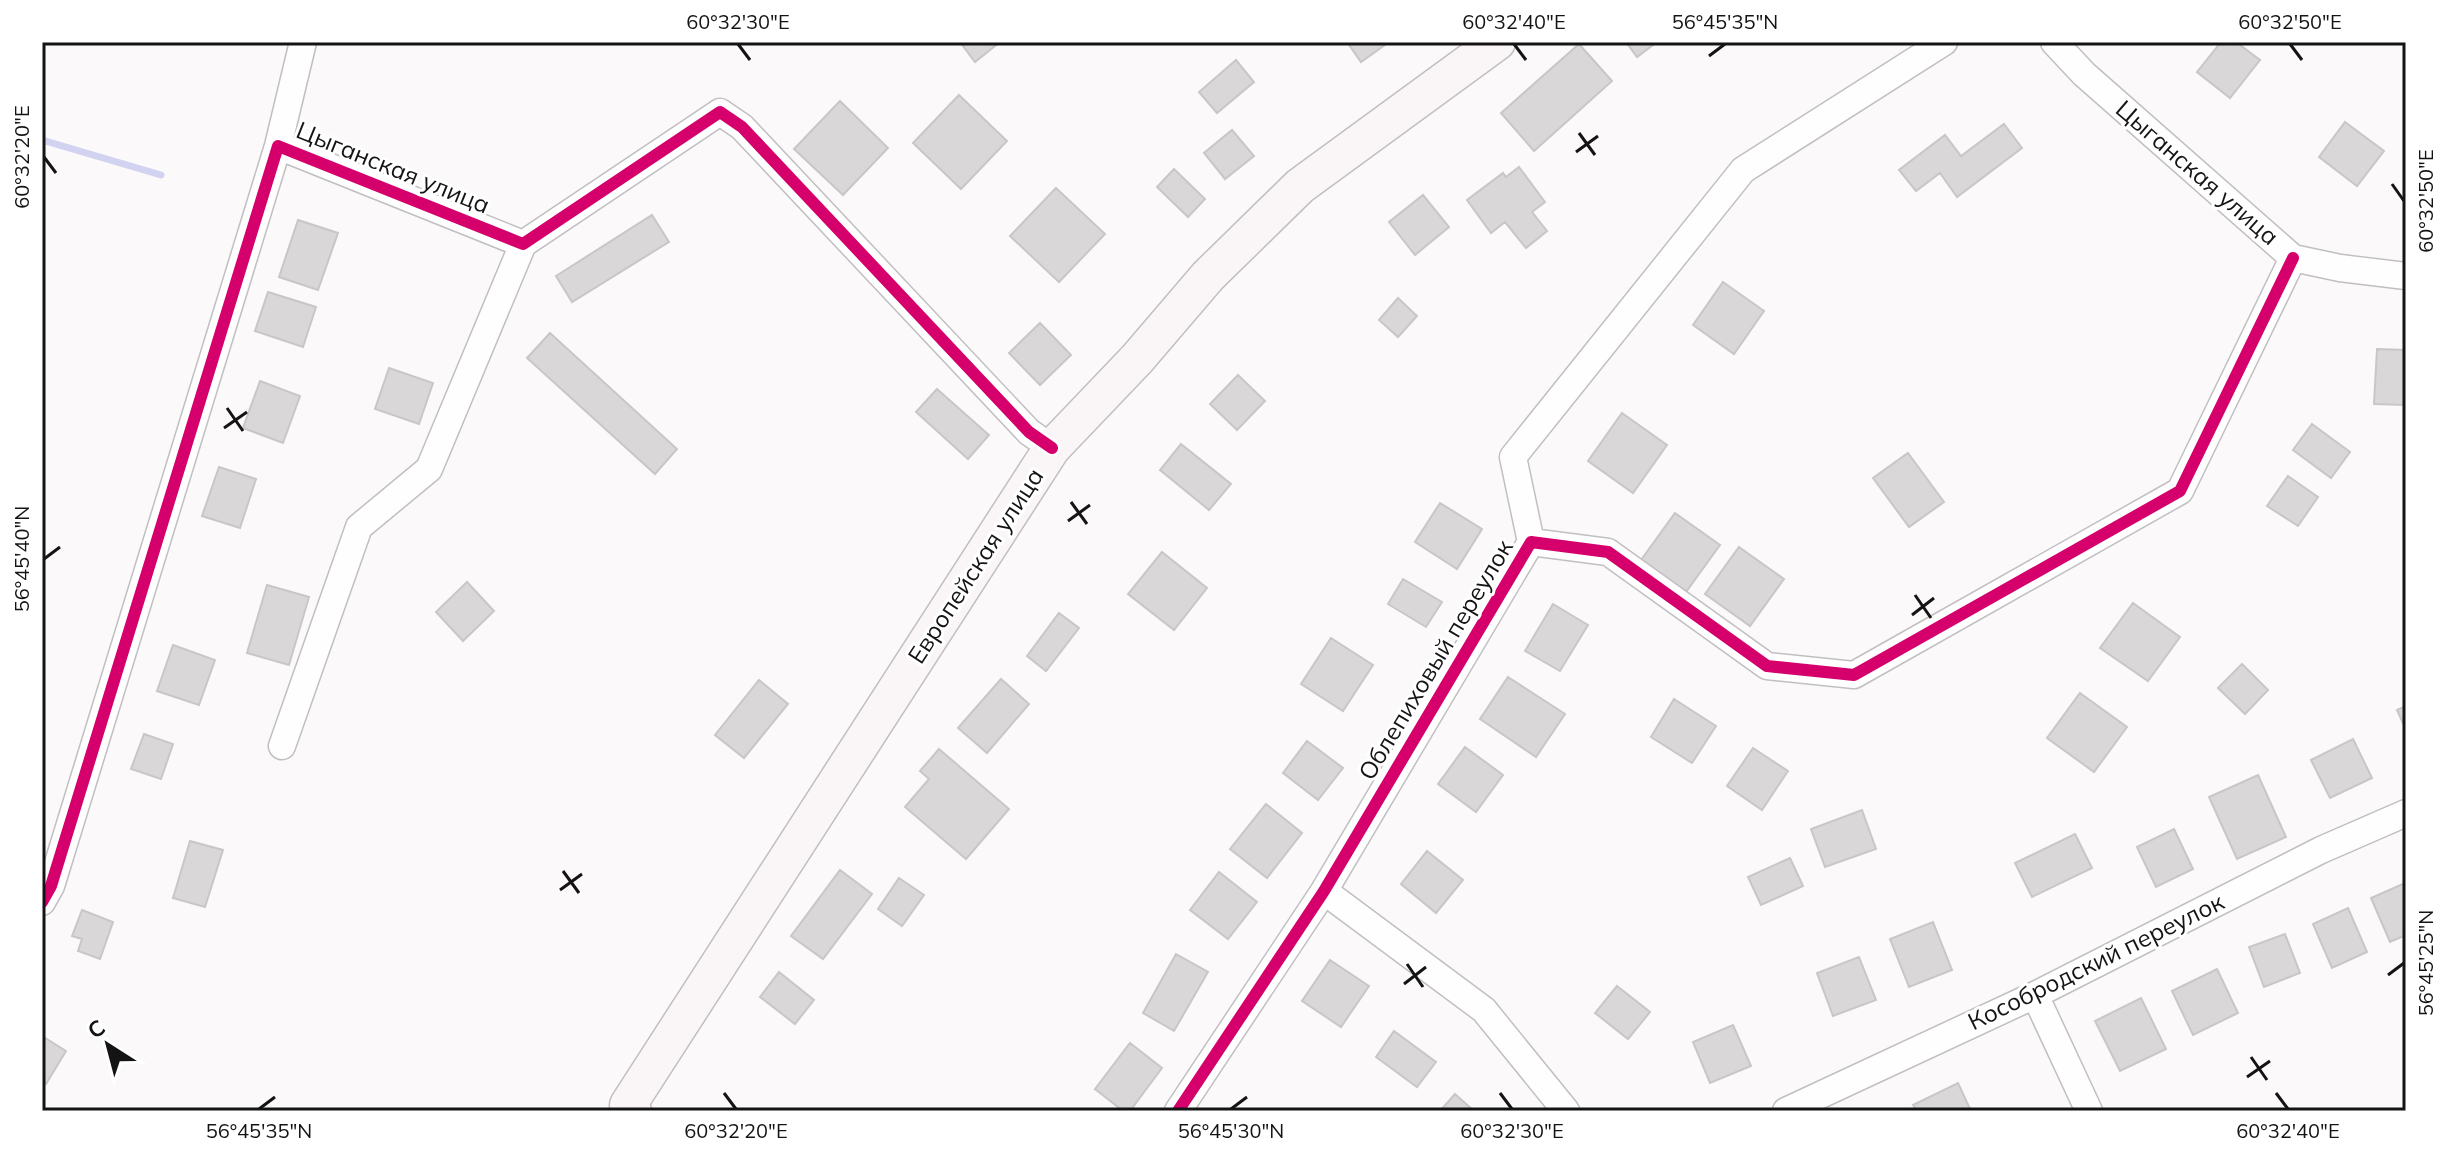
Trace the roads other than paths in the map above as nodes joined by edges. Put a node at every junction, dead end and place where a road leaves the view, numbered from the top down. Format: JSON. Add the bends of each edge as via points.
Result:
{"nodes":[{"id":1,"x":303,"y":42,"type":"edge"},
{"id":2,"x":1497,"y":42,"type":"edge"},
{"id":3,"x":1944,"y":42,"type":"edge"},
{"id":4,"x":2054,"y":42,"type":"edge"},
{"id":5,"x":278,"y":146,"type":"junction"},
{"id":6,"x":523,"y":244,"type":"junction"},
{"id":7,"x":2293,"y":258,"type":"junction"},
{"id":8,"x":2406,"y":276,"type":"edge"},
{"id":9,"x":1052,"y":448,"type":"junction"},
{"id":10,"x":1531,"y":542,"type":"junction"},
{"id":11,"x":282,"y":746,"type":"dead end"},
{"id":12,"x":2406,"y":813,"type":"edge"},
{"id":13,"x":1324,"y":891,"type":"junction"},
{"id":14,"x":42,"y":902,"type":"edge"},
{"id":15,"x":2035,"y":995,"type":"junction"},
{"id":16,"x":627,"y":1109,"type":"edge"},
{"id":17,"x":1178,"y":1111,"type":"edge"},
{"id":18,"x":1566,"y":1111,"type":"edge"},
{"id":19,"x":1786,"y":1111,"type":"edge"},
{"id":20,"x":2089,"y":1111,"type":"edge"}],
"edges":[{"from":1,"to":5,"type":"street","name":"Цыганская улица"},
{"from":2,"to":9,"type":"street","name":"Европейская улица","via":[[1300,186],[1208,276]]},
{"from":3,"to":10,"type":"street","via":[[1743,170],[1513,457]]},
{"from":4,"to":7,"type":"street","name":"Цыганская улица"},
{"from":5,"to":6,"type":"street","name":"Цыганская улица"},
{"from":5,"to":14,"type":"street","name":"Цыганская улица"},
{"from":6,"to":9,"type":"street","via":[[720,112],[742,127],[1029,432]]},
{"from":6,"to":11,"type":"street","via":[[429,469],[359,527]]},
{"from":7,"to":8,"type":"street","name":"Цыганская улица"},
{"from":7,"to":10,"type":"street","name":"Облепиховый переулок","via":[[2180,491],[1854,675],[1767,666],[1608,552]]},
{"from":9,"to":16,"type":"street","name":"Европейская улица"},
{"from":10,"to":13,"type":"street","name":"Облепиховый переулок"},
{"from":12,"to":15,"type":"street","name":"Кособродский переулок","via":[[2321,850]]},
{"from":13,"to":17,"type":"street","name":"Облепиховый переулок"},
{"from":13,"to":18,"type":"street","via":[[1484,1010]]},
{"from":15,"to":19,"type":"street","name":"Кособродский переулок"},
{"from":15,"to":20,"type":"street"}]}
